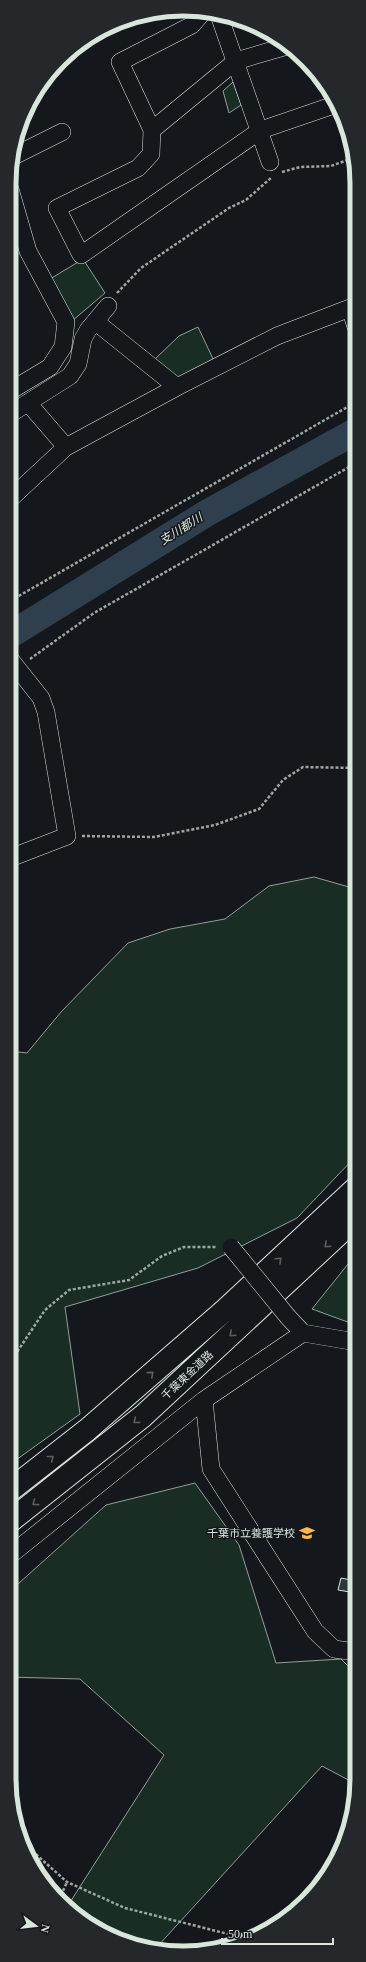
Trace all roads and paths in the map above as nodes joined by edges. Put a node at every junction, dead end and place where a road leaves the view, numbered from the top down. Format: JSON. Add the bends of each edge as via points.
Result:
{"nodes":[{"id":1,"x":199,"y":16,"type":"edge"},
{"id":2,"x":221,"y":21,"type":"edge"},
{"id":3,"x":281,"y":48,"type":"edge"},
{"id":4,"x":236,"y":61,"type":"junction"},
{"id":5,"x":331,"y":106,"type":"edge"},
{"id":6,"x":152,"y":130,"type":"junction"},
{"id":7,"x":261,"y":130,"type":"junction"},
{"id":8,"x":62,"y":132,"type":"dead end"},
{"id":9,"x":18,"y":154,"type":"edge"},
{"id":10,"x":349,"y":160,"type":"edge"},
{"id":11,"x":274,"y":171,"type":"junction"},
{"id":12,"x":16,"y":210,"type":"edge"},
{"id":13,"x":108,"y":306,"type":"joint"},
{"id":14,"x":350,"y":308,"type":"edge"},
{"id":15,"x":96,"y":322,"type":"junction"},
{"id":16,"x":16,"y":387,"type":"edge"},
{"id":17,"x":177,"y":387,"type":"junction"},
{"id":18,"x":29,"y":404,"type":"junction"},
{"id":19,"x":350,"y":405,"type":"edge"},
{"id":20,"x":16,"y":411,"type":"edge"},
{"id":21,"x":66,"y":448,"type":"junction"},
{"id":22,"x":350,"y":466,"type":"edge"},
{"id":23,"x":16,"y":494,"type":"edge"},
{"id":24,"x":16,"y":598,"type":"edge"},
{"id":25,"x":16,"y":662,"type":"edge"},
{"id":26,"x":16,"y":666,"type":"edge"},
{"id":27,"x":350,"y":768,"type":"edge"},
{"id":28,"x":67,"y":836,"type":"junction"},
{"id":29,"x":16,"y":856,"type":"edge"},
{"id":30,"x":350,"y":1194,"type":"edge"},
{"id":31,"x":350,"y":1224,"type":"edge"},
{"id":32,"x":231,"y":1247,"type":"joint"},
{"id":33,"x":303,"y":1333,"type":"junction"},
{"id":34,"x":350,"y":1341,"type":"edge"},
{"id":35,"x":16,"y":1354,"type":"edge"},
{"id":36,"x":204,"y":1400,"type":"junction"},
{"id":37,"x":16,"y":1486,"type":"edge"},
{"id":38,"x":16,"y":1516,"type":"edge"},
{"id":39,"x":16,"y":1550,"type":"edge"},
{"id":40,"x":350,"y":1651,"type":"edge"},
{"id":41,"x":32,"y":1851,"type":"edge"},
{"id":42,"x":67,"y":1882,"type":"junction"},
{"id":43,"x":61,"y":1893,"type":"edge"},
{"id":44,"x":238,"y":1937,"type":"edge"}],
"edges":[{"from":1,"to":6,"type":"street","via":[[192,25],[120,62]]},
{"from":2,"to":4,"type":"street"},
{"from":3,"to":4,"type":"street"},
{"from":4,"to":6,"type":"street"},
{"from":4,"to":7,"type":"street"},
{"from":5,"to":7,"type":"street"},
{"from":6,"to":7,"type":"street","via":[[151,154],[138,168],[57,208],[81,256]]},
{"from":7,"to":11,"type":"street"},
{"from":8,"to":9,"type":"street"},
{"from":10,"to":11,"type":"path","via":[[331,166]]},
{"from":11,"to":13,"type":"path","via":[[246,200],[229,208],[141,268],[123,285]]},
{"from":12,"to":16,"type":"street","via":[[28,251],[66,322],[63,347],[50,367]]},
{"from":13,"to":15,"type":"street"},
{"from":14,"to":17,"type":"street","via":[[277,336]]},
{"from":15,"to":17,"type":"street"},
{"from":15,"to":18,"type":"street","via":[[83,339],[78,364],[70,376]]},
{"from":17,"to":21,"type":"street"},
{"from":18,"to":20,"type":"street"},
{"from":18,"to":21,"type":"street"},
{"from":19,"to":24,"type":"path"},
{"from":21,"to":23,"type":"street"},
{"from":22,"to":25,"type":"path","via":[[94,613]]},
{"from":26,"to":28,"type":"street","via":[[41,698],[46,712]]},
{"from":27,"to":28,"type":"path","via":[[303,768],[284,780],[259,809],[215,825],[154,837]]},
{"from":28,"to":29,"type":"street"},
{"from":37,"to":30,"type":"highway","one_way":true,"via":[[87,1430],[225,1310]]},
{"from":31,"to":38,"type":"highway","name":"千葉東金道路","one_way":true,"via":[[143,1416]]},
{"from":32,"to":33,"type":"street","bridge":true},
{"from":32,"to":35,"type":"path","via":[[184,1248],[162,1256],[129,1280],[69,1290],[46,1310]]},
{"from":33,"to":34,"type":"street"},
{"from":33,"to":36,"type":"street"},
{"from":36,"to":39,"type":"street"},
{"from":36,"to":40,"type":"street","via":[[211,1469],[315,1631],[334,1649]]},
{"from":41,"to":42,"type":"path"},
{"from":42,"to":43,"type":"path"},
{"from":42,"to":44,"type":"path","via":[[125,1908]]}]}
